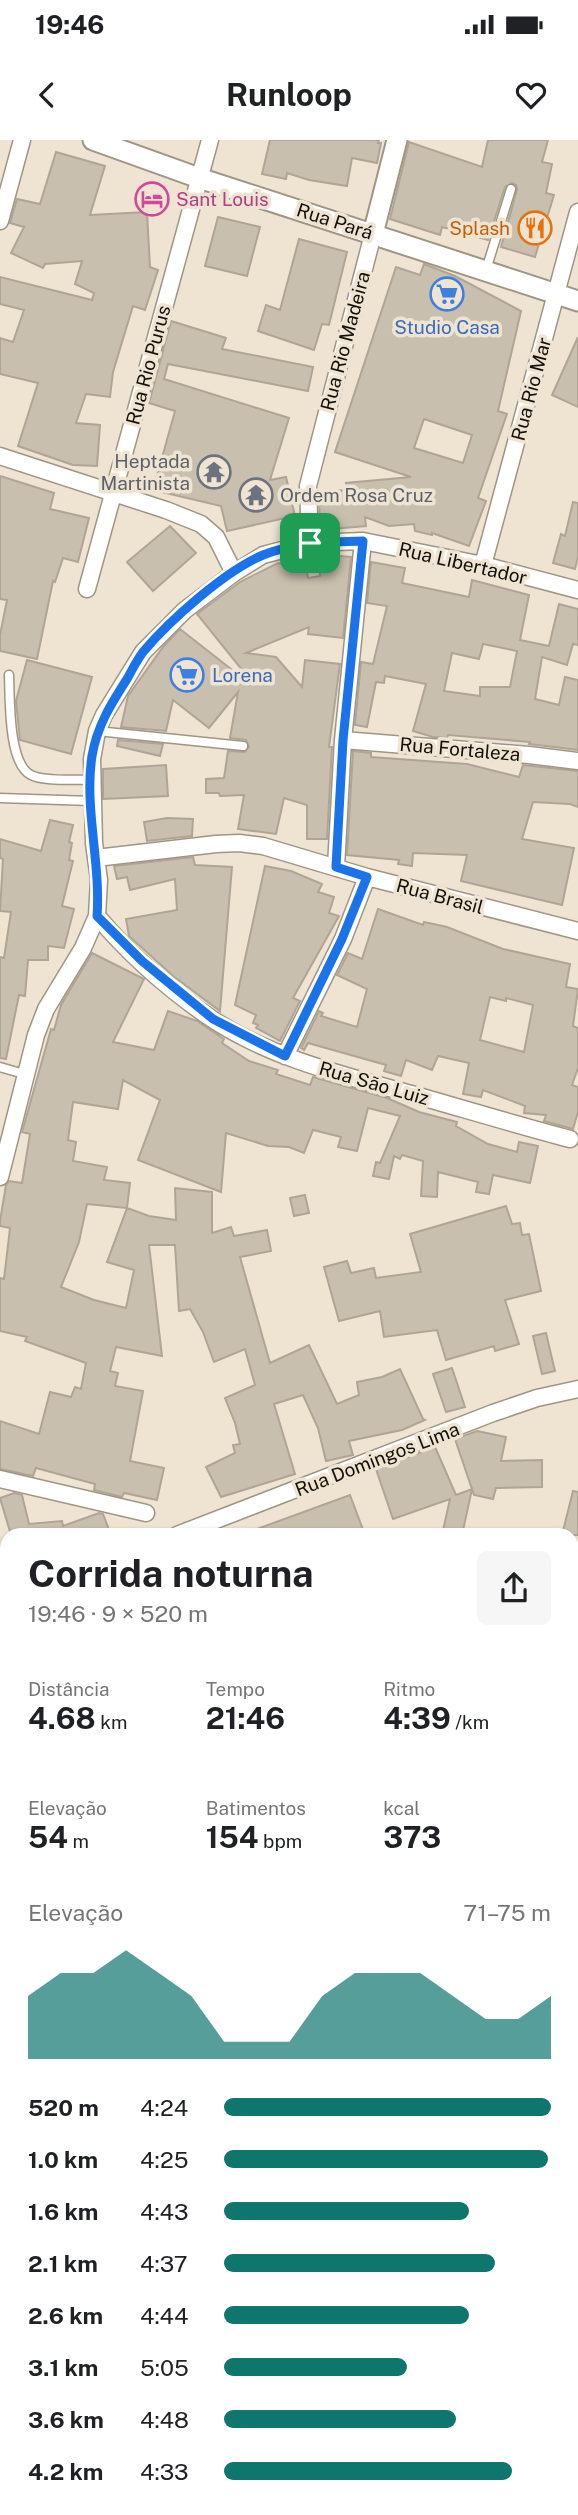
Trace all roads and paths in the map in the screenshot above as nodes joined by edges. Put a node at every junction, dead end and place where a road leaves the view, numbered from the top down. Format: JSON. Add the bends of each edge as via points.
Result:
{"nodes":[{"id":1,"x":22,"y":140,"type":"edge"},
{"id":2,"x":93,"y":140,"type":"edge"},
{"id":3,"x":210,"y":140,"type":"edge"},
{"id":4,"x":397,"y":140,"type":"edge"},
{"id":5,"x":199,"y":178,"type":"junction"},
{"id":6,"x":512,"y":189,"type":"dead end"},
{"id":7,"x":578,"y":212,"type":"edge"},
{"id":8,"x":0,"y":221,"type":"edge"},
{"id":9,"x":373,"y":234,"type":"junction"},
{"id":10,"x":486,"y":270,"type":"junction"},
{"id":11,"x":557,"y":293,"type":"junction"},
{"id":12,"x":578,"y":301,"type":"edge"},
{"id":13,"x":0,"y":456,"type":"edge"},
{"id":14,"x":113,"y":493,"type":"junction"},
{"id":15,"x":363,"y":541,"type":"junction"},
{"id":16,"x":310,"y":543,"type":"junction"},
{"id":17,"x":482,"y":565,"type":"junction"},
{"id":18,"x":234,"y":573,"type":"junction"},
{"id":19,"x":87,"y":589,"type":"dead end"},
{"id":20,"x":578,"y":590,"type":"edge"},
{"id":21,"x":9,"y":675,"type":"dead end"},
{"id":22,"x":97,"y":731,"type":"junction"},
{"id":23,"x":343,"y":740,"type":"junction"},
{"id":24,"x":243,"y":746,"type":"dead end"},
{"id":25,"x":578,"y":761,"type":"edge"},
{"id":26,"x":92,"y":779,"type":"junction"},
{"id":27,"x":0,"y":798,"type":"edge"},
{"id":28,"x":92,"y":801,"type":"junction"},
{"id":29,"x":96,"y":858,"type":"junction"},
{"id":30,"x":336,"y":867,"type":"junction"},
{"id":31,"x":367,"y":877,"type":"junction"},
{"id":32,"x":97,"y":916,"type":"junction"},
{"id":33,"x":578,"y":931,"type":"edge"},
{"id":34,"x":285,"y":1056,"type":"junction"},
{"id":35,"x":0,"y":1067,"type":"edge"},
{"id":36,"x":24,"y":1074,"type":"junction"},
{"id":37,"x":570,"y":1139,"type":"dead end"},
{"id":38,"x":0,"y":1177,"type":"edge"},
{"id":39,"x":578,"y":1389,"type":"edge"},
{"id":40,"x":0,"y":1479,"type":"edge"},
{"id":41,"x":146,"y":1513,"type":"dead end"},
{"id":42,"x":195,"y":1528,"type":"edge"}],
"edges":[{"from":1,"to":8,"type":"street"},
{"from":2,"to":5,"type":"street","name":"Rua Pará"},
{"from":3,"to":5,"type":"street","name":"Rua Rio Purus"},
{"from":4,"to":9,"type":"street","name":"Rua Rio Madeira"},
{"from":5,"to":9,"type":"street","name":"Rua Pará"},
{"from":5,"to":14,"type":"street","name":"Rua Rio Purus"},
{"from":6,"to":10,"type":"lane"},
{"from":7,"to":11,"type":"street","name":"Rua Rio Mar"},
{"from":9,"to":10,"type":"street","name":"Rua Pará"},
{"from":9,"to":16,"type":"street","name":"Rua Rio Madeira","via":[[308,486]]},
{"from":10,"to":11,"type":"street","name":"Rua Pará"},
{"from":11,"to":12,"type":"street","name":"Rua Pará"},
{"from":11,"to":17,"type":"street","name":"Rua Rio Mar"},
{"from":13,"to":14,"type":"street"},
{"from":14,"to":18,"type":"street","via":[[201,524],[216,537]]},
{"from":14,"to":19,"type":"street","name":"Rua Rio Purus"},
{"from":15,"to":16,"type":"street","name":"Rua Libertador"},
{"from":15,"to":17,"type":"street","name":"Rua Libertador"},
{"from":15,"to":23,"type":"street"},
{"from":16,"to":18,"type":"street","name":"Rua Libertador","via":[[263,555]]},
{"from":17,"to":20,"type":"street","name":"Rua Libertador"},
{"from":18,"to":22,"type":"street","name":"Rua Libertador","via":[[195,602],[143,652]]},
{"from":21,"to":26,"type":"lane","via":[[10,724],[21,768],[32,776]]},
{"from":22,"to":24,"type":"lane"},
{"from":22,"to":26,"type":"street","name":"Rua Libertador"},
{"from":23,"to":25,"type":"street","name":"Rua Fortaleza"},
{"from":23,"to":30,"type":"street"},
{"from":26,"to":28,"type":"street","name":"Rua Libertador"},
{"from":27,"to":28,"type":"lane"},
{"from":28,"to":29,"type":"street","name":"Rua Libertador"},
{"from":29,"to":30,"type":"street","name":"Rua Brasil","via":[[239,843]]},
{"from":29,"to":32,"type":"street","name":"Rua Libertador"},
{"from":30,"to":31,"type":"street","name":"Rua Brasil"},
{"from":31,"to":33,"type":"street","name":"Rua Brasil"},
{"from":31,"to":34,"type":"street"},
{"from":32,"to":34,"type":"street","name":"Rua São Luiz","via":[[142,961],[213,1019]]},
{"from":32,"to":36,"type":"street","name":"Rua Libertador","via":[[46,1009]]},
{"from":34,"to":37,"type":"street","name":"Rua São Luiz"},
{"from":35,"to":36,"type":"lane"},
{"from":36,"to":38,"type":"street","name":"Rua Libertador"},
{"from":39,"to":42,"type":"street","name":"Rua Domingos Lima","via":[[493,1413]]},
{"from":40,"to":41,"type":"street"}]}
